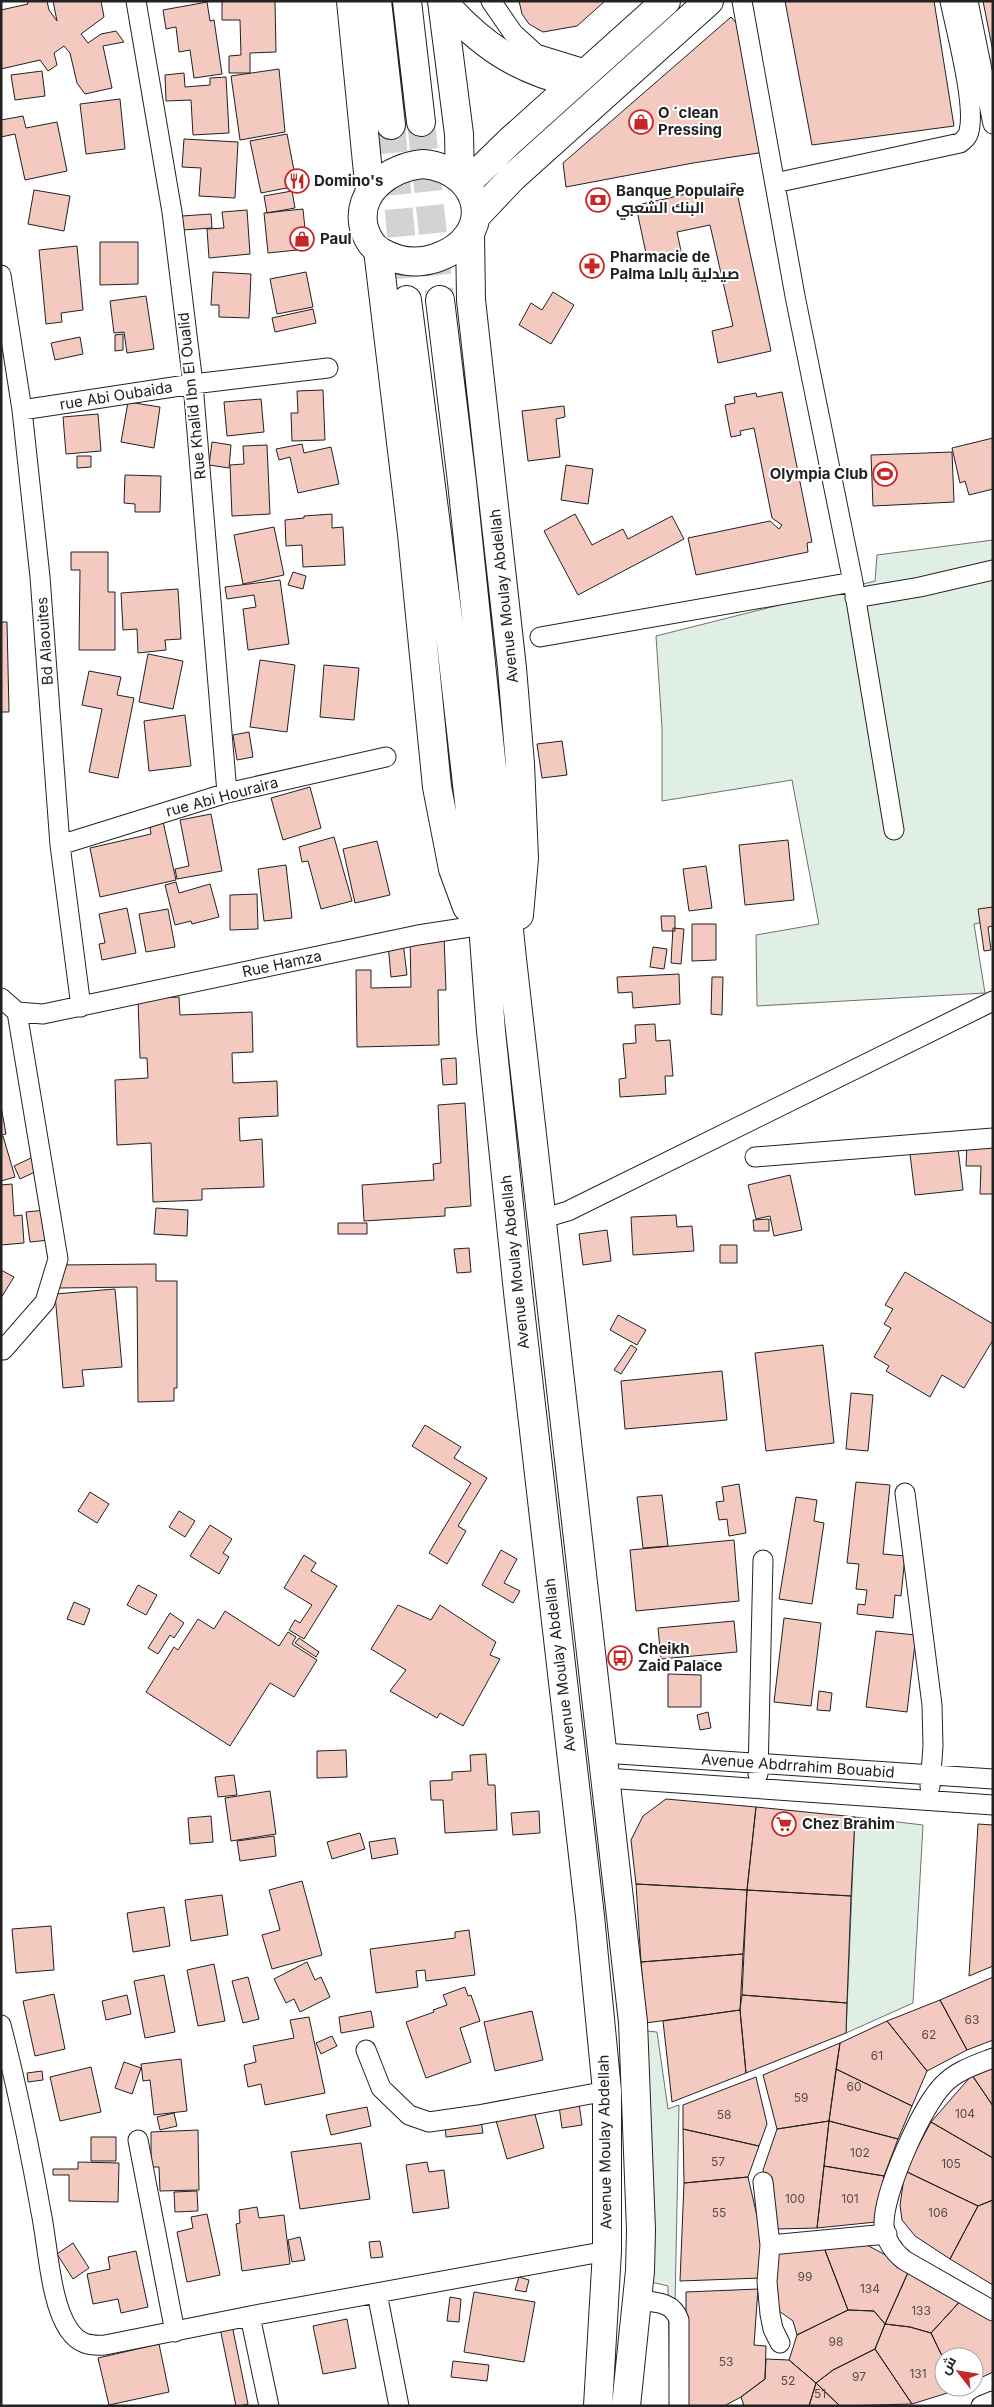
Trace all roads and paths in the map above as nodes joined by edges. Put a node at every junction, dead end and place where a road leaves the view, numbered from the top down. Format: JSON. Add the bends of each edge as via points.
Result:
{"nodes":[{"id":1,"x":136,"y":1,"type":"edge"},
{"id":2,"x":351,"y":1,"type":"edge"},
{"id":3,"x":377,"y":1,"type":"edge"},
{"id":4,"x":407,"y":1,"type":"edge"},
{"id":5,"x":442,"y":1,"type":"edge"},
{"id":6,"x":491,"y":1,"type":"edge"},
{"id":7,"x":666,"y":1,"type":"edge"},
{"id":8,"x":709,"y":1,"type":"edge"},
{"id":9,"x":742,"y":1,"type":"edge"},
{"id":10,"x":950,"y":1,"type":"edge"},
{"id":11,"x":968,"y":1,"type":"edge"},
{"id":12,"x":581,"y":77,"type":"junction"},
{"id":13,"x":421,"y":122,"type":"tunnel mouth"},
{"id":14,"x":993,"y":124,"type":"edge"},
{"id":15,"x":391,"y":125,"type":"tunnel mouth"},
{"id":16,"x":463,"y":181,"type":"junction"},
{"id":17,"x":775,"y":183,"type":"junction"},
{"id":18,"x":370,"y":193,"type":"junction"},
{"id":19,"x":474,"y":224,"type":"junction"},
{"id":20,"x":378,"y":250,"type":"junction"},
{"id":21,"x":1,"y":275,"type":"edge"},
{"id":22,"x":407,"y":300,"type":"tunnel mouth"},
{"id":23,"x":440,"y":300,"type":"tunnel mouth"},
{"id":24,"x":328,"y":368,"type":"dead end"},
{"id":25,"x":193,"y":384,"type":"junction"},
{"id":26,"x":22,"y":410,"type":"junction"},
{"id":27,"x":993,"y":570,"type":"edge"},
{"id":28,"x":854,"y":590,"type":"junction"},
{"id":29,"x":540,"y":637,"type":"dead end"},
{"id":30,"x":386,"y":757,"type":"dead end"},
{"id":31,"x":227,"y":793,"type":"junction"},
{"id":32,"x":894,"y":830,"type":"dead end"},
{"id":33,"x":60,"y":844,"type":"junction"},
{"id":34,"x":483,"y":925,"type":"junction"},
{"id":35,"x":512,"y":959,"type":"junction"},
{"id":36,"x":1,"y":998,"type":"edge"},
{"id":37,"x":993,"y":1001,"type":"edge"},
{"id":38,"x":80,"y":1007,"type":"junction"},
{"id":39,"x":17,"y":1012,"type":"junction"},
{"id":40,"x":993,"y":1138,"type":"edge"},
{"id":41,"x":756,"y":1157,"type":"dead end"},
{"id":42,"x":541,"y":1219,"type":"junction"},
{"id":43,"x":3,"y":1350,"type":"dead end"},
{"id":44,"x":905,"y":1493,"type":"dead end"},
{"id":45,"x":763,"y":1560,"type":"dead end"},
{"id":46,"x":758,"y":1762,"type":"junction"},
{"id":47,"x":605,"y":1766,"type":"junction"},
{"id":48,"x":929,"y":1776,"type":"junction"},
{"id":49,"x":993,"y":1780,"type":"edge"},
{"id":50,"x":759,"y":1788,"type":"junction"},
{"id":51,"x":930,"y":1800,"type":"junction"},
{"id":52,"x":993,"y":1805,"type":"edge"},
{"id":53,"x":1,"y":2025,"type":"edge"},
{"id":54,"x":366,"y":2050,"type":"dead end"},
{"id":55,"x":993,"y":2058,"type":"edge"},
{"id":56,"x":607,"y":2091,"type":"junction"},
{"id":57,"x":138,"y":2140,"type":"dead end"},
{"id":58,"x":763,"y":2182,"type":"dead end"},
{"id":59,"x":887,"y":2234,"type":"junction"},
{"id":60,"x":770,"y":2245,"type":"junction"},
{"id":61,"x":607,"y":2251,"type":"junction"},
{"id":62,"x":377,"y":2293,"type":"junction"},
{"id":63,"x":637,"y":2300,"type":"junction"},
{"id":64,"x":993,"y":2311,"type":"edge"},
{"id":65,"x":250,"y":2316,"type":"junction"},
{"id":66,"x":175,"y":2332,"type":"junction"},
{"id":67,"x":780,"y":2343,"type":"dead end"},
{"id":68,"x":993,"y":2401,"type":"edge"},
{"id":69,"x":268,"y":2406,"type":"edge"},
{"id":70,"x":399,"y":2406,"type":"edge"},
{"id":71,"x":598,"y":2406,"type":"edge"},
{"id":72,"x":626,"y":2406,"type":"edge"},
{"id":73,"x":678,"y":2406,"type":"edge"},
{"id":74,"x":981,"y":2406,"type":"edge"}],
"edges":[{"from":1,"to":25,"type":"street","name":"Rue Khalid Ibn El Oualid","via":[[172,212]]},
{"from":2,"to":18,"type":"main road"},
{"from":3,"to":15,"type":"main road"},
{"from":4,"to":13,"type":"main road"},
{"from":5,"to":12,"type":"main road","via":[[464,26],[492,49],[529,70]]},
{"from":5,"to":16,"type":"main road"},
{"from":6,"to":12,"type":"street","via":[[513,33],[536,54]]},
{"from":7,"to":12,"type":"main road"},
{"from":8,"to":19,"type":"main road","via":[[513,177]]},
{"from":9,"to":17,"type":"street"},
{"from":10,"to":17,"type":"street","via":[[969,95],[970,122],[966,139],[960,143]]},
{"from":11,"to":14,"type":"street"},
{"from":12,"to":16,"type":"main road"},
{"from":16,"to":18,"type":"main road","via":[[443,168],[413,165],[387,175]]},
{"from":16,"to":19,"type":"main road","via":[[474,199]]},
{"from":17,"to":28,"type":"street"},
{"from":18,"to":20,"type":"main road","via":[[365,203],[364,224],[366,234]]},
{"from":19,"to":20,"type":"main road","via":[[458,248],[430,260],[408,261],[387,256]]},
{"from":19,"to":35,"type":"main road","name":"Avenue Moulay Abdellah","via":[[471,300],[520,764],[524,858],[520,913]]},
{"from":20,"to":34,"type":"main road","via":[[412,534],[437,787],[456,879],[467,907]]},
{"from":21,"to":26,"type":"street","name":"Bd Alaouites"},
{"from":22,"to":34,"type":"main road","name":"Avenue Moulay Abdellah"},
{"from":23,"to":35,"type":"main road","name":"Avenue Moulay Abdellah"},
{"from":24,"to":25,"type":"street","name":"rue Abi Oubaida"},
{"from":25,"to":26,"type":"street","name":"rue Abi Oubaida"},
{"from":25,"to":31,"type":"street","name":"Rue Khalid Ibn El Oualid"},
{"from":26,"to":33,"type":"street","name":"Bd Alaouites","via":[[40,576]]},
{"from":27,"to":28,"type":"street","via":[[920,587]]},
{"from":28,"to":29,"type":"street"},
{"from":28,"to":32,"type":"street"},
{"from":30,"to":31,"type":"street","name":"rue Abi Houraira"},
{"from":31,"to":33,"type":"street","name":"rue Abi Houraira"},
{"from":33,"to":38,"type":"street","name":"Bd Alaouites"},
{"from":34,"to":38,"type":"street","name":"Rue Hamza","via":[[418,935]]},
{"from":34,"to":56,"type":"main road","name":"Avenue Moulay Abdellah","via":[[519,1302],[590,1916]]},
{"from":35,"to":42,"type":"main road","name":"Avenue Moulay Abdellah"},
{"from":36,"to":39,"type":"street"},
{"from":37,"to":42,"type":"street","via":[[568,1210]]},
{"from":38,"to":39,"type":"street","name":"Rue Hamza","via":[[43,1014]]},
{"from":39,"to":43,"type":"street","via":[[58,1259],[46,1302]]},
{"from":40,"to":41,"type":"street"},
{"from":42,"to":47,"type":"main road","name":"Avenue Moulay Abdellah"},
{"from":44,"to":48,"type":"street","via":[[932,1705],[933,1746]]},
{"from":45,"to":46,"type":"street"},
{"from":46,"to":47,"type":"street","name":"Avenue Abdrrahim Bouabid"},
{"from":46,"to":48,"type":"street","name":"Avenue Abdrrahim Bouabid"},
{"from":46,"to":50,"type":"street"},
{"from":47,"to":50,"type":"street","name":"Avenue Abdrrahim Bouabid"},
{"from":47,"to":63,"type":"main road","name":"Avenue Moulay Abdellah","via":[[633,2022],[641,2197]]},
{"from":48,"to":49,"type":"street","name":"Avenue Abdrrahim Bouabid"},
{"from":48,"to":51,"type":"street"},
{"from":50,"to":51,"type":"street","name":"Avenue Abdrrahim Bouabid"},
{"from":51,"to":52,"type":"street","name":"Avenue Abdrrahim Bouabid"},
{"from":53,"to":66,"type":"street","via":[[40,2202],[57,2302],[68,2329],[78,2340],[90,2346]]},
{"from":54,"to":56,"type":"street","via":[[381,2088],[409,2115],[429,2122]]},
{"from":55,"to":59,"type":"street","via":[[952,2077],[934,2097],[898,2167],[885,2213]]},
{"from":56,"to":61,"type":"main road","name":"Avenue Moulay Abdellah"},
{"from":57,"to":66,"type":"street"},
{"from":58,"to":60,"type":"street"},
{"from":59,"to":60,"type":"street"},
{"from":59,"to":64,"type":"street","via":[[892,2251],[904,2260]]},
{"from":60,"to":67,"type":"street","via":[[767,2282],[770,2314]]},
{"from":61,"to":62,"type":"street"},
{"from":61,"to":71,"type":"main road","name":"Avenue Moulay Abdellah"},
{"from":62,"to":65,"type":"street"},
{"from":62,"to":70,"type":"street"},
{"from":63,"to":72,"type":"main road","name":"Avenue Moulay Abdellah"},
{"from":63,"to":73,"type":"street","via":[[667,2304],[680,2320]]},
{"from":65,"to":66,"type":"street"},
{"from":65,"to":69,"type":"street"},
{"from":68,"to":74,"type":"street"}]}
